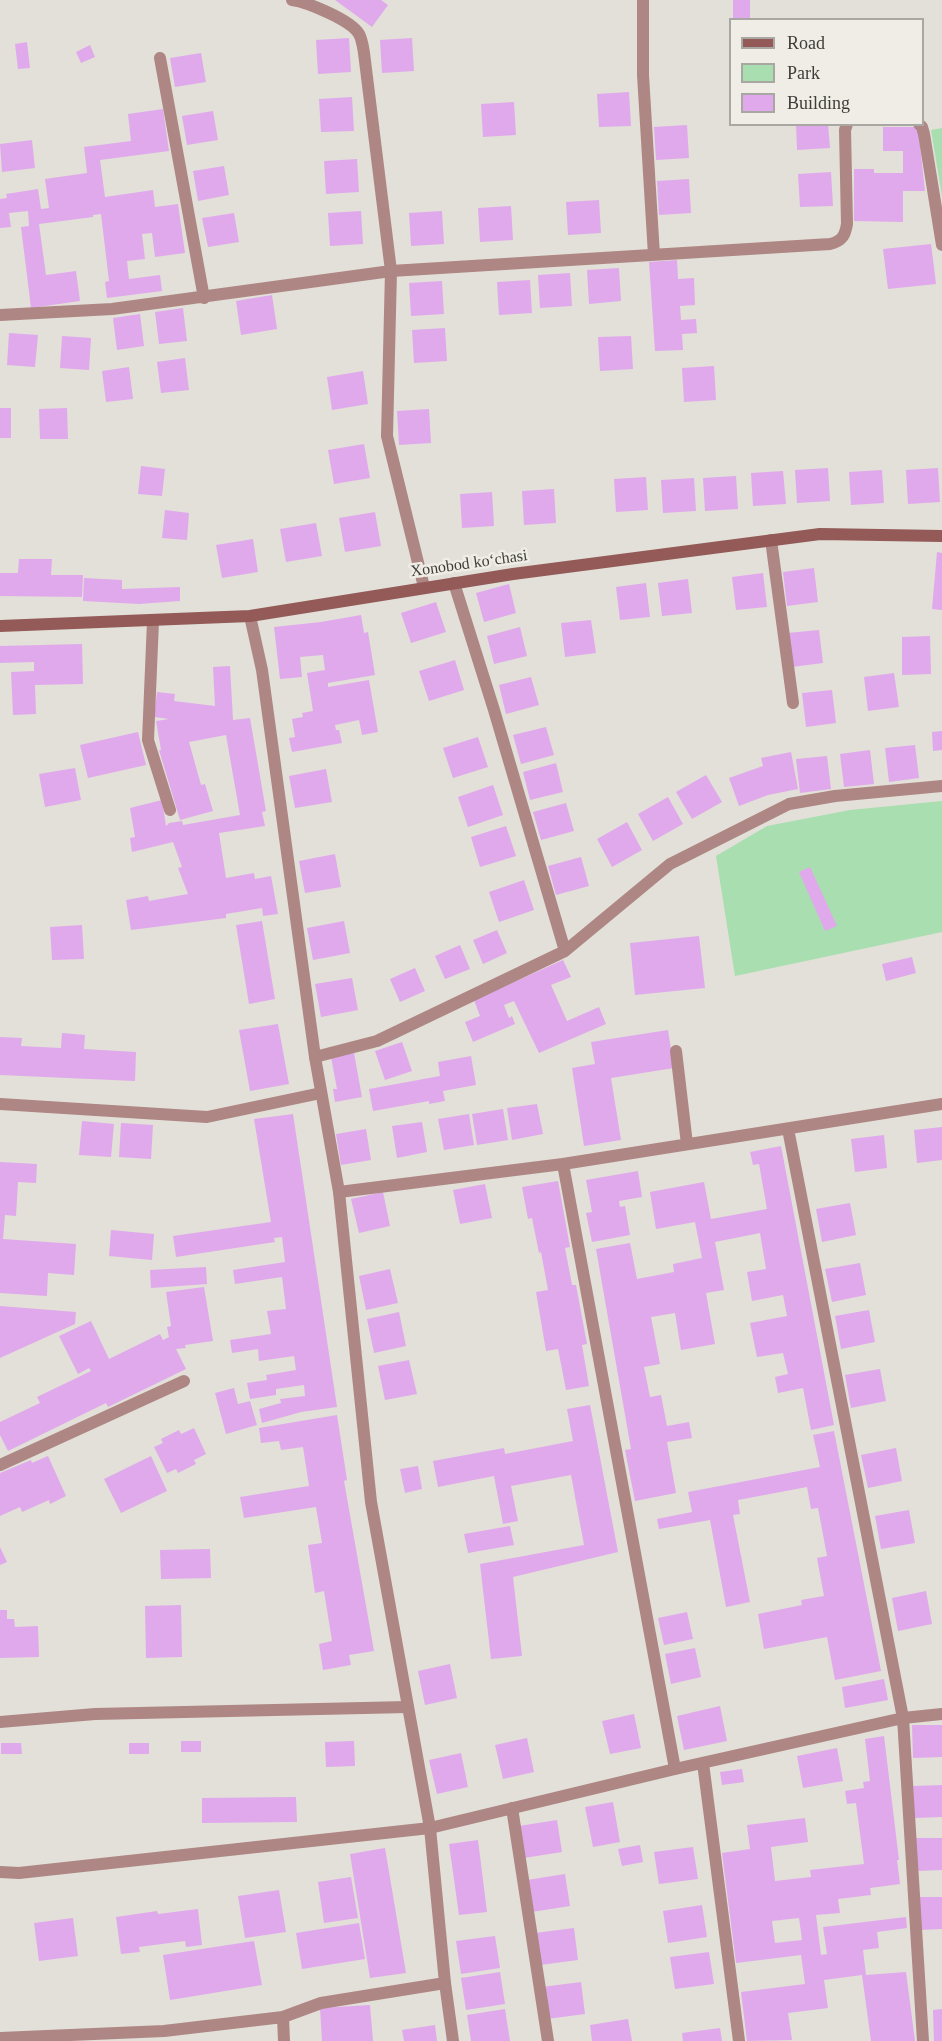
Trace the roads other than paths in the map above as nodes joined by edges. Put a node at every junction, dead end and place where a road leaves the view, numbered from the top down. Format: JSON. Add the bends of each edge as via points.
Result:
{"nodes":[{"id":1,"x":292,"y":0,"type":"edge"},
{"id":2,"x":643,"y":0,"type":"edge"},
{"id":3,"x":160,"y":58,"type":"dead end"},
{"id":4,"x":846,"y":126,"type":"edge"},
{"id":5,"x":921,"y":126,"type":"edge"},
{"id":6,"x":942,"y":244,"type":"edge"},
{"id":7,"x":654,"y":255,"type":"junction"},
{"id":8,"x":391,"y":271,"type":"junction"},
{"id":9,"x":204,"y":298,"type":"junction"},
{"id":10,"x":0,"y":315,"type":"edge"},
{"id":11,"x":942,"y":536,"type":"edge"},
{"id":12,"x":771,"y":540,"type":"junction"},
{"id":13,"x":454,"y":583,"type":"junction"},
{"id":14,"x":424,"y":587,"type":"junction"},
{"id":15,"x":250,"y":616,"type":"junction"},
{"id":16,"x":153,"y":621,"type":"junction"},
{"id":17,"x":0,"y":626,"type":"edge"},
{"id":18,"x":793,"y":703,"type":"dead end"},
{"id":19,"x":942,"y":786,"type":"edge"},
{"id":20,"x":170,"y":810,"type":"dead end"},
{"id":21,"x":565,"y":951,"type":"junction"},
{"id":22,"x":676,"y":1051,"type":"dead end"},
{"id":23,"x":315,"y":1057,"type":"junction"},
{"id":24,"x":321,"y":1093,"type":"junction"},
{"id":25,"x":0,"y":1104,"type":"edge"},
{"id":26,"x":942,"y":1104,"type":"edge"},
{"id":27,"x":788,"y":1129,"type":"junction"},
{"id":28,"x":687,"y":1144,"type":"junction"},
{"id":29,"x":563,"y":1164,"type":"junction"},
{"id":30,"x":339,"y":1192,"type":"junction"},
{"id":31,"x":184,"y":1381,"type":"dead end"},
{"id":32,"x":0,"y":1465,"type":"edge"},
{"id":33,"x":408,"y":1707,"type":"junction"},
{"id":34,"x":942,"y":1714,"type":"edge"},
{"id":35,"x":903,"y":1718,"type":"junction"},
{"id":36,"x":0,"y":1722,"type":"edge"},
{"id":37,"x":703,"y":1763,"type":"junction"},
{"id":38,"x":675,"y":1769,"type":"junction"},
{"id":39,"x":513,"y":1808,"type":"junction"},
{"id":40,"x":430,"y":1828,"type":"junction"},
{"id":41,"x":0,"y":1872,"type":"edge"},
{"id":42,"x":445,"y":1983,"type":"junction"},
{"id":43,"x":282,"y":2017,"type":"junction"},
{"id":44,"x":0,"y":2038,"type":"edge"},
{"id":45,"x":284,"y":2041,"type":"edge"},
{"id":46,"x":453,"y":2041,"type":"edge"},
{"id":47,"x":548,"y":2041,"type":"edge"},
{"id":48,"x":739,"y":2041,"type":"edge"},
{"id":49,"x":923,"y":2041,"type":"edge"}],
"edges":[{"from":1,"to":8,"type":"street","via":[[351,25],[359,34]]},
{"from":2,"to":7,"type":"street","via":[[643,75]]},
{"from":3,"to":9,"type":"street"},
{"from":4,"to":7,"type":"street","via":[[847,224],[840,241]]},
{"from":5,"to":6,"type":"street"},
{"from":7,"to":8,"type":"street"},
{"from":8,"to":9,"type":"street"},
{"from":8,"to":14,"type":"street","via":[[387,436]]},
{"from":9,"to":10,"type":"street","via":[[112,309]]},
{"from":11,"to":12,"type":"main road","name":"Xonobod koʻchasi","via":[[820,534]]},
{"from":12,"to":13,"type":"main road","name":"Xonobod koʻchasi"},
{"from":12,"to":18,"type":"street"},
{"from":13,"to":14,"type":"main road","name":"Xonobod koʻchasi"},
{"from":13,"to":21,"type":"street"},
{"from":14,"to":15,"type":"main road","name":"Xonobod koʻchasi"},
{"from":15,"to":16,"type":"main road","name":"Xonobod koʻchasi"},
{"from":15,"to":23,"type":"street","via":[[262,670]]},
{"from":16,"to":17,"type":"main road","name":"Xonobod koʻchasi"},
{"from":16,"to":20,"type":"street","via":[[148,740]]},
{"from":19,"to":21,"type":"street","via":[[789,804],[670,864]]},
{"from":21,"to":23,"type":"street","via":[[377,1041]]},
{"from":22,"to":28,"type":"street"},
{"from":23,"to":24,"type":"street"},
{"from":24,"to":25,"type":"street","via":[[207,1117]]},
{"from":24,"to":30,"type":"street"},
{"from":26,"to":27,"type":"street"},
{"from":27,"to":28,"type":"street"},
{"from":27,"to":35,"type":"street"},
{"from":28,"to":29,"type":"street"},
{"from":29,"to":30,"type":"street"},
{"from":29,"to":38,"type":"street"},
{"from":30,"to":33,"type":"street","via":[[371,1502]]},
{"from":31,"to":32,"type":"street"},
{"from":33,"to":36,"type":"street","via":[[95,1714]]},
{"from":33,"to":40,"type":"street"},
{"from":34,"to":35,"type":"street"},
{"from":35,"to":37,"type":"street"},
{"from":35,"to":49,"type":"street"},
{"from":37,"to":38,"type":"street"},
{"from":37,"to":48,"type":"street"},
{"from":38,"to":39,"type":"street"},
{"from":39,"to":40,"type":"street"},
{"from":39,"to":47,"type":"street"},
{"from":40,"to":41,"type":"street"},
{"from":40,"to":42,"type":"street"},
{"from":42,"to":43,"type":"street","via":[[321,2003]]},
{"from":42,"to":46,"type":"street"},
{"from":43,"to":44,"type":"street","via":[[164,2031]]},
{"from":43,"to":45,"type":"street"}]}
